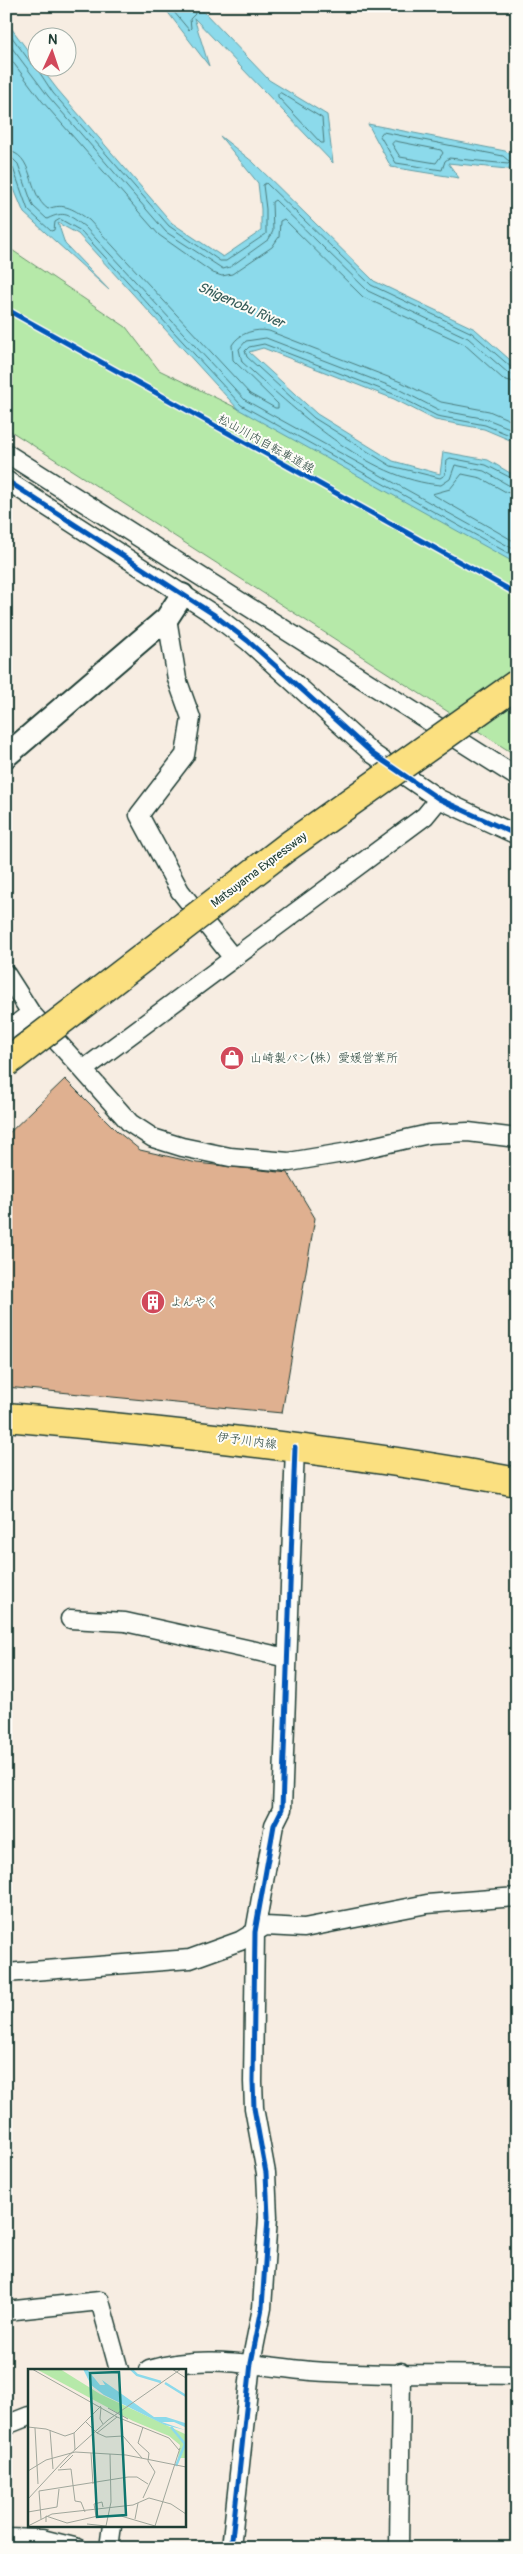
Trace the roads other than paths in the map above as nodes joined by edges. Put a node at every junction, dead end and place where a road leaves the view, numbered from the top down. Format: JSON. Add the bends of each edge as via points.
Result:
{"nodes":[{"id":1,"x":6,"y":453,"type":"edge"},
{"id":2,"x":6,"y":480,"type":"edge"},
{"id":3,"x":182,"y":595,"type":"junction"},
{"id":4,"x":167,"y":618,"type":"junction"},
{"id":5,"x":517,"y":684,"type":"edge"},
{"id":6,"x":6,"y":756,"type":"edge"},
{"id":7,"x":517,"y":778,"type":"edge"},
{"id":8,"x":440,"y":799,"type":"junction"},
{"id":9,"x":517,"y":835,"type":"edge"},
{"id":10,"x":233,"y":958,"type":"junction"},
{"id":11,"x":6,"y":974,"type":"edge"},
{"id":12,"x":31,"y":1013,"type":"junction"},
{"id":13,"x":6,"y":1032,"type":"edge"},
{"id":14,"x":6,"y":1063,"type":"edge"},
{"id":15,"x":83,"y":1070,"type":"junction"},
{"id":16,"x":517,"y":1138,"type":"edge"},
{"id":17,"x":6,"y":1416,"type":"edge"},
{"id":18,"x":295,"y":1447,"type":"junction"},
{"id":19,"x":517,"y":1482,"type":"edge"},
{"id":20,"x":70,"y":1620,"type":"dead end"},
{"id":21,"x":287,"y":1658,"type":"junction"},
{"id":22,"x":517,"y":1897,"type":"edge"},
{"id":23,"x":254,"y":1932,"type":"junction"},
{"id":24,"x":6,"y":1974,"type":"edge"},
{"id":25,"x":6,"y":2311,"type":"edge"},
{"id":26,"x":251,"y":2363,"type":"junction"},
{"id":27,"x":119,"y":2369,"type":"edge"},
{"id":28,"x":154,"y":2369,"type":"edge"},
{"id":29,"x":401,"y":2372,"type":"junction"},
{"id":30,"x":517,"y":2375,"type":"edge"},
{"id":31,"x":28,"y":2416,"type":"edge"},
{"id":32,"x":6,"y":2425,"type":"edge"},
{"id":33,"x":112,"y":2526,"type":"edge"},
{"id":34,"x":6,"y":2538,"type":"edge"},
{"id":35,"x":67,"y":2547,"type":"edge"},
{"id":36,"x":109,"y":2548,"type":"edge"},
{"id":37,"x":231,"y":2548,"type":"edge"},
{"id":38,"x":399,"y":2548,"type":"edge"}],
"edges":[{"from":1,"to":7,"type":"street"},
{"from":2,"to":3,"type":"street"},
{"from":3,"to":4,"type":"street"},
{"from":3,"to":8,"type":"street","via":[[213,614],[248,642],[373,754]]},
{"from":4,"to":6,"type":"street"},
{"from":4,"to":10,"type":"street","via":[[177,679],[191,718],[185,755],[140,815],[180,891]]},
{"from":5,"to":14,"type":"main road","name":"Matsuyama Expressway","bridge":true,"via":[[288,847]]},
{"from":8,"to":9,"type":"street"},
{"from":8,"to":10,"type":"street","via":[[425,816]]},
{"from":10,"to":15,"type":"street"},
{"from":11,"to":12,"type":"street"},
{"from":12,"to":13,"type":"street"},
{"from":12,"to":15,"type":"street"},
{"from":15,"to":16,"type":"street","via":[[130,1123],[153,1138],[230,1157],[289,1162],[429,1134],[468,1132]]},
{"from":17,"to":18,"type":"main road","name":"伊予川内線"},
{"from":18,"to":19,"type":"main road","name":"伊予川内線","via":[[396,1460]]},
{"from":18,"to":21,"type":"street"},
{"from":20,"to":21,"type":"street","via":[[125,1622]]},
{"from":21,"to":23,"type":"street","via":[[282,1809],[274,1825]]},
{"from":22,"to":23,"type":"street","via":[[427,1904],[304,1928],[266,1926]]},
{"from":23,"to":24,"type":"street","via":[[190,1959]]},
{"from":23,"to":26,"type":"street","via":[[254,2108],[266,2173],[268,2217],[262,2308]]},
{"from":25,"to":27,"type":"street","via":[[100,2301]]},
{"from":26,"to":28,"type":"street","via":[[186,2362]]},
{"from":26,"to":29,"type":"street","via":[[312,2370]]},
{"from":26,"to":37,"type":"street"},
{"from":29,"to":30,"type":"street"},
{"from":29,"to":38,"type":"street"},
{"from":31,"to":32,"type":"street"},
{"from":33,"to":36,"type":"street"},
{"from":34,"to":35,"type":"street","via":[[42,2540]]}]}
